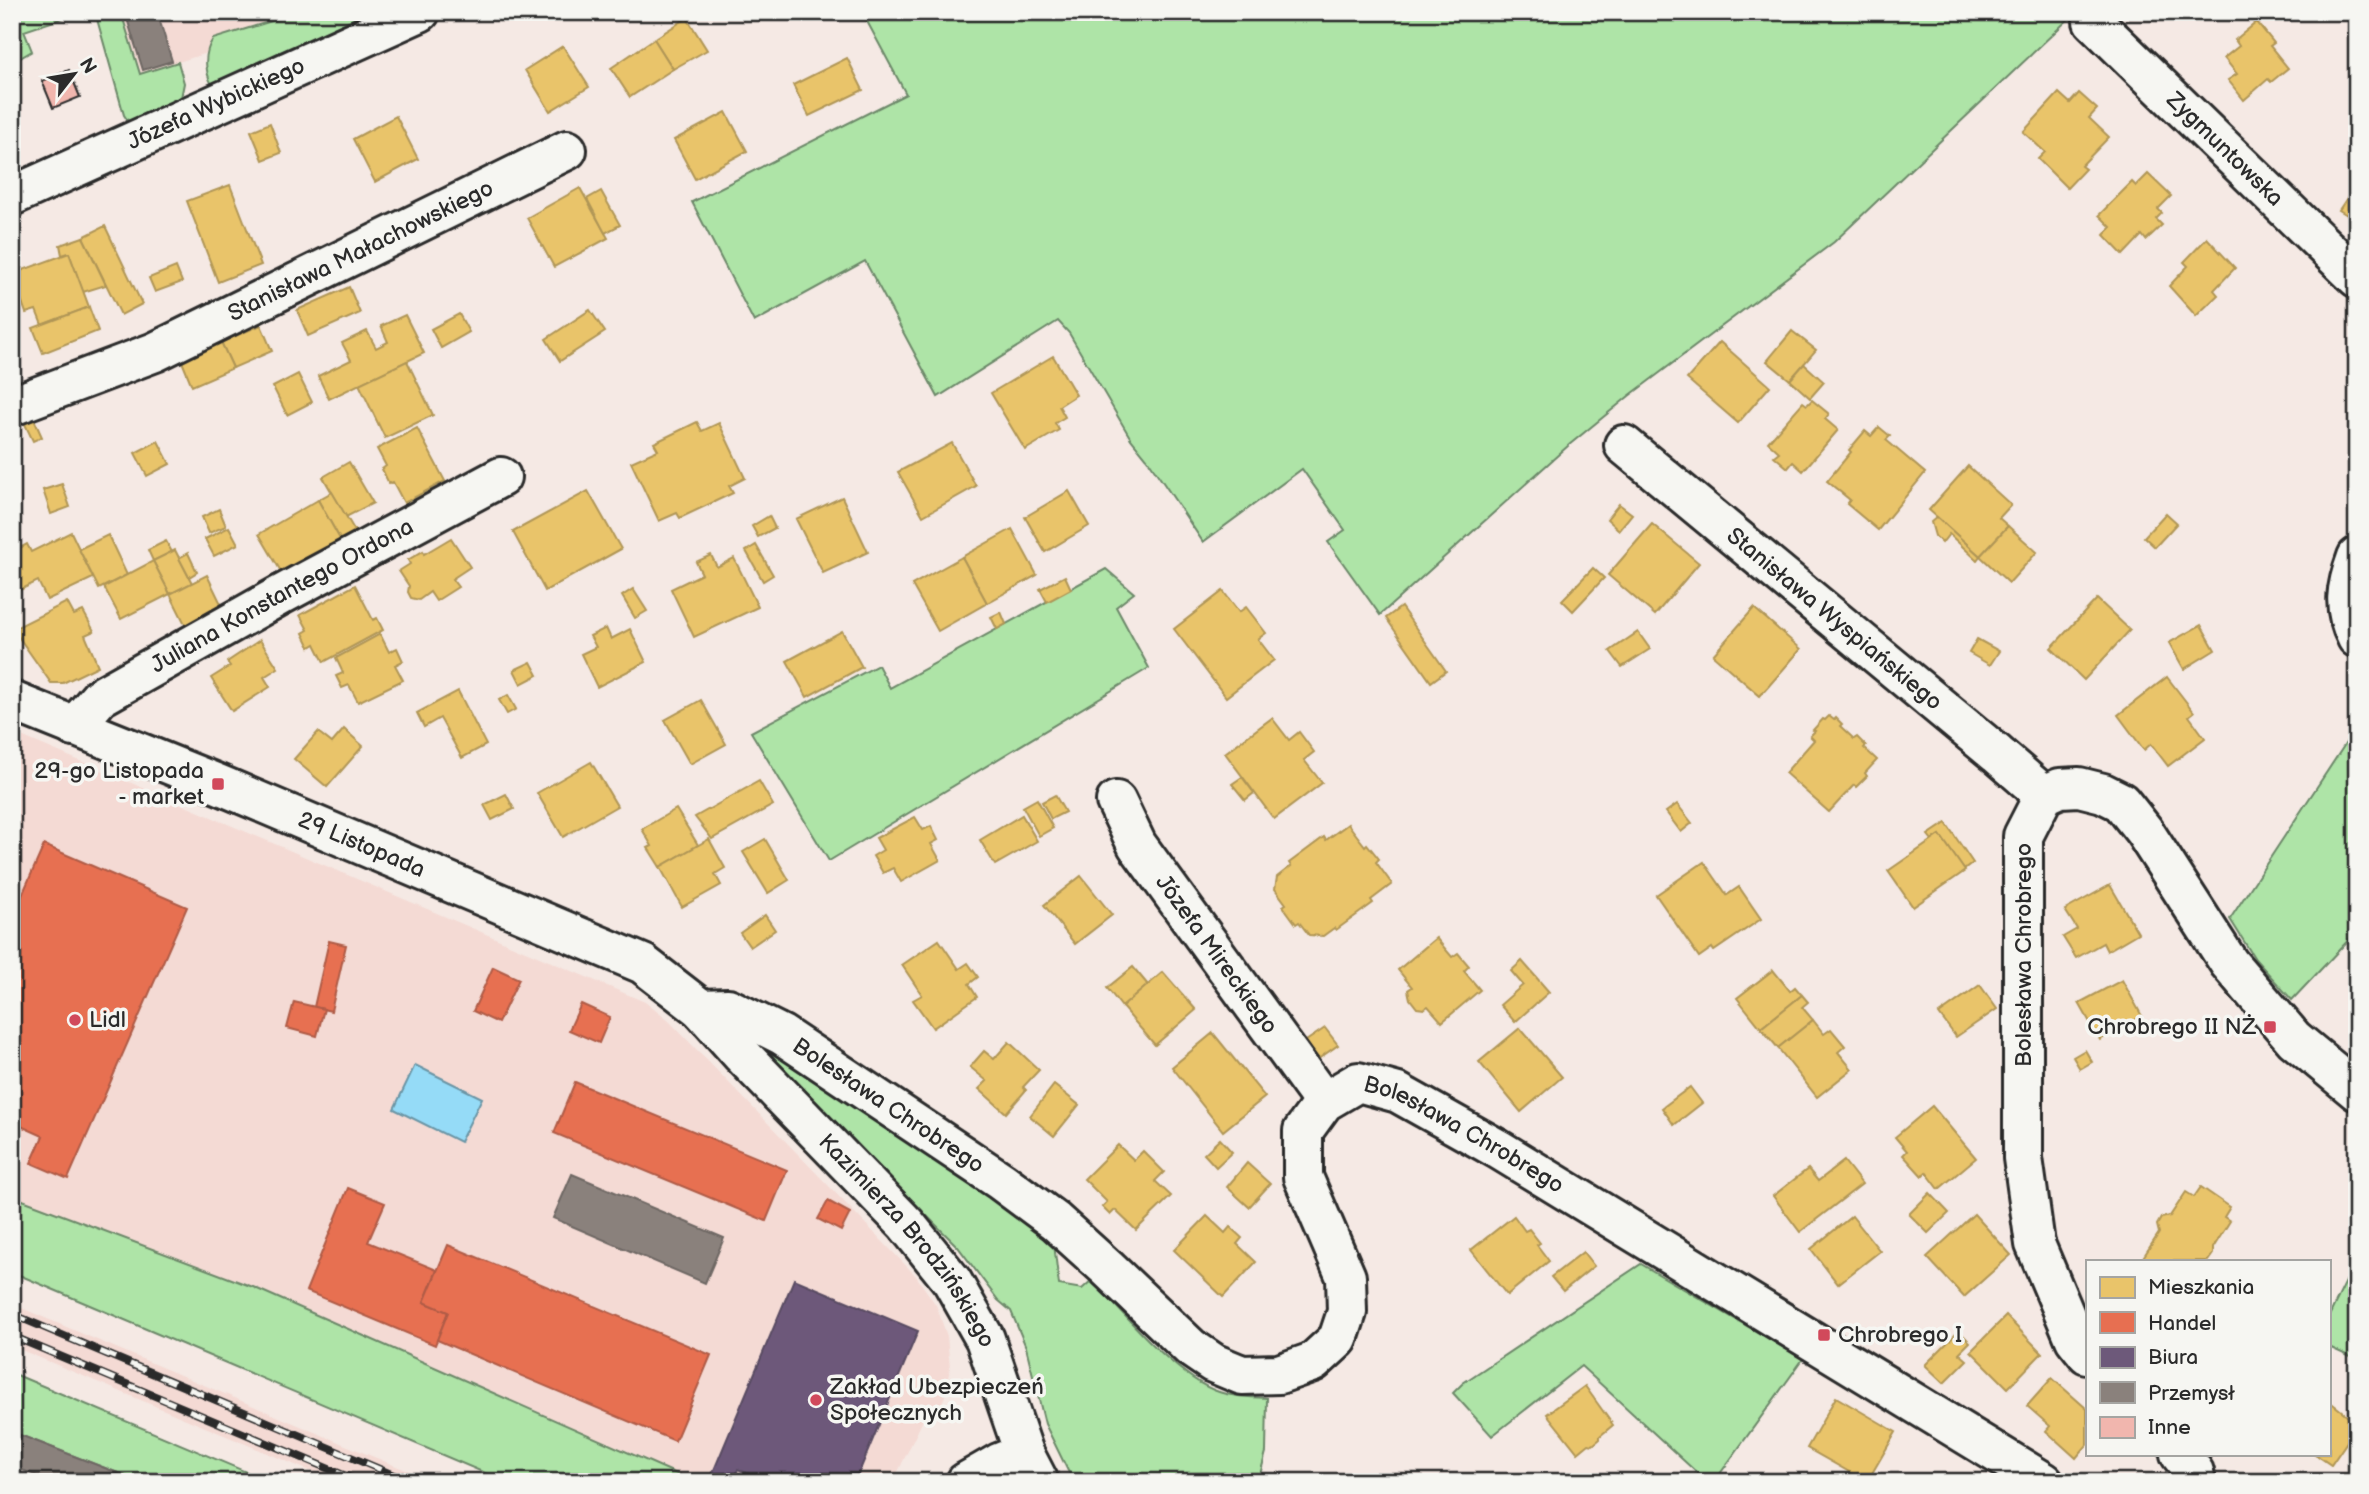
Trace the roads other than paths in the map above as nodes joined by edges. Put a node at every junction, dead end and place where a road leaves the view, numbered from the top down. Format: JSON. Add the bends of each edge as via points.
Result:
{"nodes":[{"id":1,"x":420,"y":12,"type":"edge"},
{"id":2,"x":2092,"y":21,"type":"dead end"},
{"id":3,"x":567,"y":150,"type":"dead end"},
{"id":4,"x":12,"y":196,"type":"edge"},
{"id":5,"x":2357,"y":278,"type":"edge"},
{"id":6,"x":12,"y":406,"type":"edge"},
{"id":7,"x":1624,"y":445,"type":"dead end"},
{"id":8,"x":501,"y":477,"type":"dead end"},
{"id":9,"x":2357,"y":557,"type":"edge"},
{"id":10,"x":2357,"y":638,"type":"edge"},
{"id":11,"x":12,"y":701,"type":"edge"},
{"id":12,"x":74,"y":727,"type":"junction"},
{"id":13,"x":2044,"y":795,"type":"junction"},
{"id":14,"x":1116,"y":801,"type":"dead end"},
{"id":15,"x":701,"y":1009,"type":"junction"},
{"id":16,"x":2357,"y":1091,"type":"edge"},
{"id":17,"x":1324,"y":1102,"type":"junction"},
{"id":18,"x":2086,"y":1353,"type":"edge"},
{"id":19,"x":2182,"y":1456,"type":"edge"},
{"id":20,"x":1031,"y":1467,"type":"edge"},
{"id":21,"x":967,"y":1482,"type":"edge"},
{"id":22,"x":2044,"y":1482,"type":"edge"},
{"id":23,"x":2196,"y":1482,"type":"edge"}],
"edges":[{"from":1,"to":4,"type":"street","name":"Józefa Wybickiego"},
{"from":2,"to":5,"type":"street","name":"Zygmuntowska"},
{"from":3,"to":6,"type":"street","name":"Stanisława Małachowskiego","via":[[155,352]]},
{"from":7,"to":13,"type":"street","name":"Stanisława Wyspiańskiego"},
{"from":8,"to":12,"type":"street","name":"Juliana Konstantego Ordona","via":[[100,697]]},
{"from":9,"to":10,"type":"street","via":[[2347,583],[2347,607]]},
{"from":11,"to":12,"type":"street","name":"29 Listopada"},
{"from":12,"to":15,"type":"street","name":"29 Listopada","via":[[643,964]]},
{"from":13,"to":16,"type":"street","via":[[2060,788],[2080,788],[2121,802],[2229,963],[2294,1039]]},
{"from":13,"to":18,"type":"street","name":"Bolesława Chrobrego","via":[[2023,836],[2023,1158],[2035,1244],[2075,1339]]},
{"from":14,"to":17,"type":"street","name":"Józefa Mireckiego","via":[[1137,845]]},
{"from":15,"to":17,"type":"street","name":"Bolesława Chrobrego","via":[[728,1008],[782,1035],[1001,1181],[1063,1228],[1191,1348],[1242,1375],[1279,1374],[1313,1362],[1338,1339],[1347,1312],[1346,1277],[1303,1177],[1303,1131]]},
{"from":15,"to":20,"type":"street","name":"Kazimierza Brodzińskiego","via":[[906,1224],[952,1281],[985,1339]]},
{"from":17,"to":22,"type":"street","name":"Bolesława Chrobrego","via":[[1358,1082],[1398,1093],[1498,1149]]},
{"from":19,"to":23,"type":"street"},
{"from":20,"to":21,"type":"street","name":"Kazimierza Brodzińskiego","via":[[999,1463]]}]}
